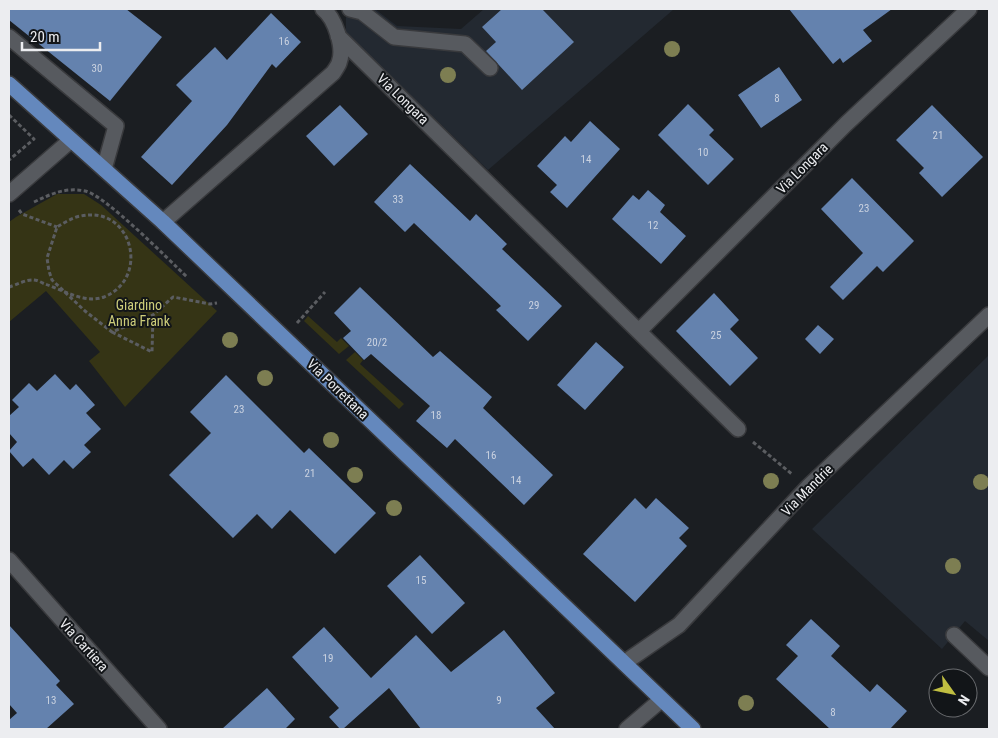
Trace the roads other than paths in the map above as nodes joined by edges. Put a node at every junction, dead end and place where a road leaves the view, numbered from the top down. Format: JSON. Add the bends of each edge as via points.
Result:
{"nodes":[{"id":1,"x":350,"y":9,"type":"edge"},
{"id":2,"x":969,"y":9,"type":"edge"},
{"id":3,"x":327,"y":10,"type":"edge"},
{"id":4,"x":338,"y":36,"type":"junction"},
{"id":5,"x":9,"y":37,"type":"edge"},
{"id":6,"x":490,"y":68,"type":"dead end"},
{"id":7,"x":9,"y":84,"type":"edge"},
{"id":8,"x":72,"y":140,"type":"junction"},
{"id":9,"x":104,"y":169,"type":"junction"},
{"id":10,"x":9,"y":194,"type":"edge"},
{"id":11,"x":163,"y":222,"type":"junction"},
{"id":12,"x":989,"y":315,"type":"edge"},
{"id":13,"x":639,"y":331,"type":"junction"},
{"id":14,"x":738,"y":429,"type":"road end"},
{"id":15,"x":9,"y":560,"type":"edge"},
{"id":16,"x":954,"y":635,"type":"dead end"},
{"id":17,"x":624,"y":663,"type":"junction"},
{"id":18,"x":989,"y":668,"type":"edge"},
{"id":19,"x":662,"y":700,"type":"junction"},
{"id":20,"x":160,"y":729,"type":"edge"},
{"id":21,"x":627,"y":729,"type":"edge"},
{"id":22,"x":684,"y":729,"type":"edge"},
{"id":23,"x":693,"y":729,"type":"edge"}],
"edges":[{"from":1,"to":6,"type":"street","via":[[362,12],[394,37],[465,44]]},
{"from":2,"to":13,"type":"street","name":"Via Longara","via":[[846,124]]},
{"from":3,"to":4,"type":"street","name":"Via Longara"},
{"from":4,"to":11,"type":"street","name":"Via Longara","via":[[340,63],[333,73]]},
{"from":4,"to":13,"type":"street","name":"Via Longara"},
{"from":5,"to":9,"type":"street","via":[[116,126]]},
{"from":7,"to":8,"type":"main road","name":"Via Porrettana"},
{"from":8,"to":9,"type":"main road","name":"Via Porrettana"},
{"from":8,"to":10,"type":"street"},
{"from":9,"to":11,"type":"main road","name":"Via Porrettana"},
{"from":11,"to":17,"type":"main road","name":"Via Porrettana"},
{"from":12,"to":17,"type":"street","name":"Via Mandrie","via":[[808,487],[679,625]]},
{"from":13,"to":14,"type":"street","name":"Via Longara"},
{"from":15,"to":20,"type":"street","name":"Via Cartiera"},
{"from":16,"to":18,"type":"street"},
{"from":17,"to":19,"type":"main road","name":"Via Porrettana"},
{"from":19,"to":21,"type":"street"},
{"from":19,"to":22,"type":"main road","name":"Via Porrettana"},
{"from":19,"to":23,"type":"main road","name":"Via Porrettana"}]}
